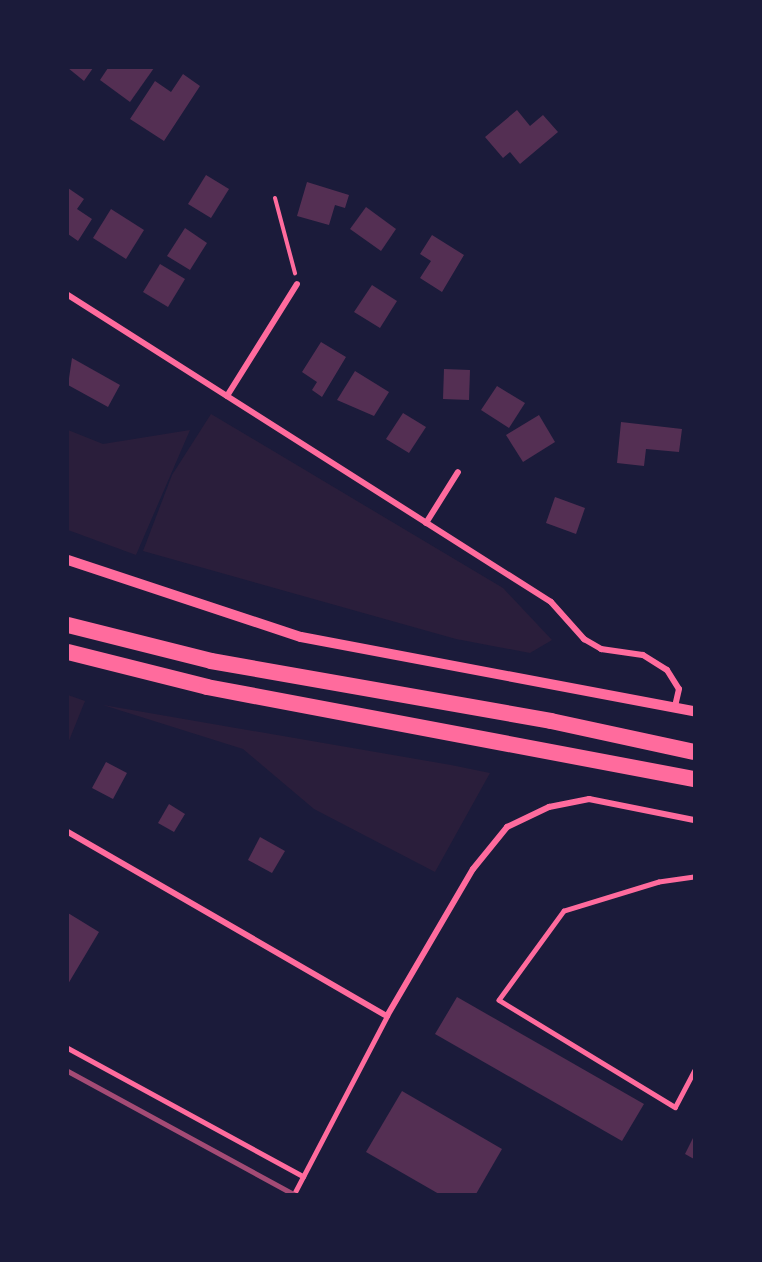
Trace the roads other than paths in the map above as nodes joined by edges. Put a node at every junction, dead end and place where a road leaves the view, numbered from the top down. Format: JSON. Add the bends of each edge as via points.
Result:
{"nodes":[{"id":1,"x":297,"y":284,"type":"road end"},
{"id":2,"x":68,"y":295,"type":"edge"},
{"id":3,"x":228,"y":396,"type":"junction"},
{"id":4,"x":458,"y":472,"type":"dead end"},
{"id":5,"x":426,"y":523,"type":"junction"},
{"id":6,"x":68,"y":560,"type":"edge"},
{"id":7,"x":68,"y":625,"type":"edge"},
{"id":8,"x":68,"y":651,"type":"edge"},
{"id":9,"x":675,"y":706,"type":"junction"},
{"id":10,"x":694,"y":711,"type":"edge"},
{"id":11,"x":694,"y":752,"type":"edge"},
{"id":12,"x":694,"y":780,"type":"edge"},
{"id":13,"x":694,"y":820,"type":"edge"},
{"id":14,"x":68,"y":832,"type":"edge"},
{"id":15,"x":694,"y":878,"type":"edge"},
{"id":16,"x":387,"y":1016,"type":"junction"},
{"id":17,"x":68,"y":1048,"type":"edge"},
{"id":18,"x":694,"y":1071,"type":"edge"},
{"id":19,"x":303,"y":1176,"type":"junction"},
{"id":20,"x":294,"y":1194,"type":"edge"}],
"edges":[{"from":1,"to":3,"type":"street"},
{"from":2,"to":3,"type":"street"},
{"from":3,"to":5,"type":"street"},
{"from":4,"to":5,"type":"street"},
{"from":5,"to":9,"type":"street","via":[[550,602],[601,650],[642,655],[667,670],[679,689]]},
{"from":6,"to":9,"type":"street","via":[[301,637]]},
{"from":7,"to":11,"type":"highway","via":[[211,661],[551,721]]},
{"from":8,"to":12,"type":"highway","via":[[207,687]]},
{"from":9,"to":10,"type":"street"},
{"from":13,"to":16,"type":"street","via":[[589,799],[549,807],[507,827],[473,869]]},
{"from":14,"to":16,"type":"street"},
{"from":15,"to":18,"type":"lane","via":[[659,882],[564,911],[499,1000],[675,1107]]},
{"from":16,"to":19,"type":"lane"},
{"from":17,"to":19,"type":"lane"},
{"from":19,"to":20,"type":"lane"}]}
